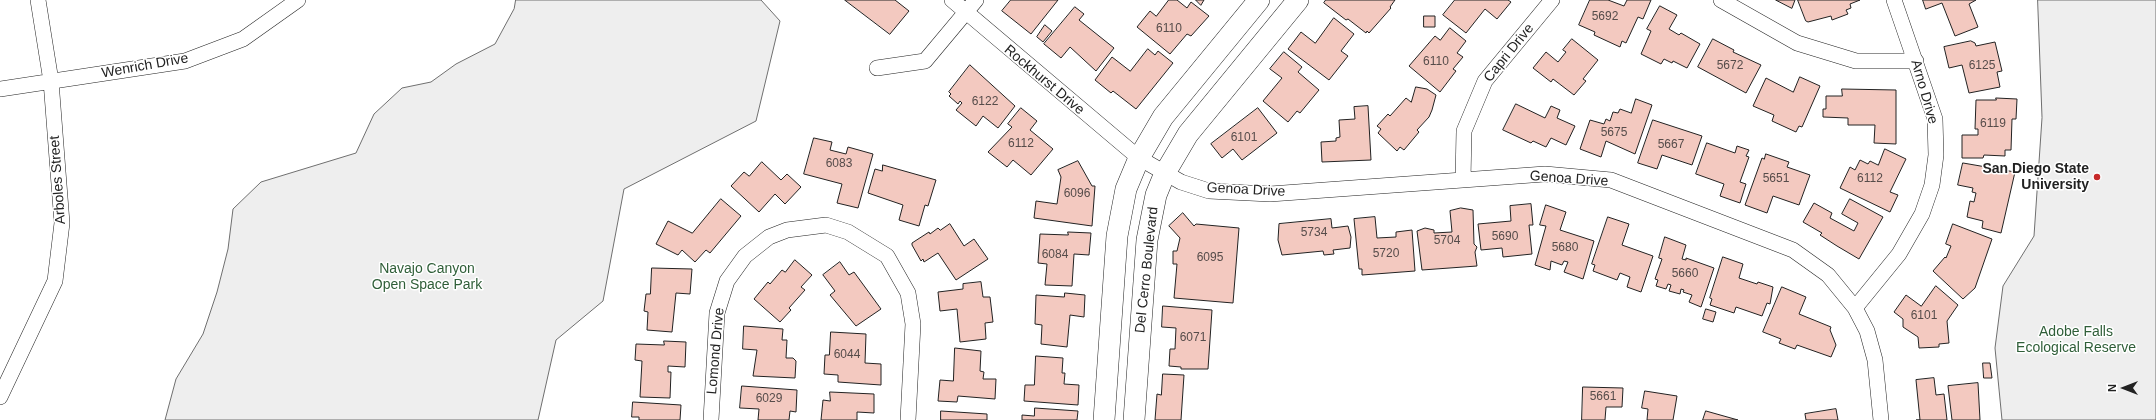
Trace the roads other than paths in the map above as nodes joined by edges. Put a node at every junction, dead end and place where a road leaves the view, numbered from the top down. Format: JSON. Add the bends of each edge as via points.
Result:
{"nodes":[{"id":1,"x":38,"y":0,"type":"edge"},
{"id":2,"x":298,"y":0,"type":"edge"},
{"id":3,"x":952,"y":0,"type":"edge"},
{"id":4,"x":976,"y":0,"type":"edge"},
{"id":5,"x":1259,"y":0,"type":"edge"},
{"id":6,"x":1298,"y":0,"type":"edge"},
{"id":7,"x":1552,"y":0,"type":"edge"},
{"id":8,"x":1721,"y":0,"type":"edge"},
{"id":9,"x":1894,"y":0,"type":"edge"},
{"id":10,"x":966,"y":12,"type":"junction"},
{"id":11,"x":1916,"y":61,"type":"junction"},
{"id":12,"x":877,"y":68,"type":"dead end"},
{"id":13,"x":50,"y":81,"type":"junction"},
{"id":14,"x":0,"y":88,"type":"edge"},
{"id":15,"x":1139,"y":158,"type":"junction"},
{"id":16,"x":1164,"y":173,"type":"junction"},
{"id":17,"x":1462,"y":180,"type":"junction"},
{"id":18,"x":1855,"y":308,"type":"junction"},
{"id":19,"x":0,"y":397,"type":"edge"},
{"id":20,"x":711,"y":420,"type":"edge"},
{"id":21,"x":908,"y":420,"type":"edge"},
{"id":22,"x":1104,"y":420,"type":"edge"},
{"id":23,"x":1134,"y":420,"type":"edge"},
{"id":24,"x":1881,"y":420,"type":"edge"}],
"edges":[{"from":1,"to":13,"type":"street","name":"Arboles Street"},
{"from":2,"to":13,"type":"street","name":"Wenrich Drive","via":[[243,39],[185,61]]},
{"from":3,"to":10,"type":"street","name":"Rockhurst Drive"},
{"from":4,"to":10,"type":"street"},
{"from":5,"to":15,"type":"street","via":[[1163,117]]},
{"from":6,"to":16,"type":"street","name":"Del Cerro Boulevard","via":[[1188,134]]},
{"from":7,"to":17,"type":"street","name":"Capri Drive","via":[[1485,81],[1464,131]]},
{"from":8,"to":11,"type":"street","via":[[1797,43],[1856,61]]},
{"from":9,"to":11,"type":"street","name":"Arno Drive"},
{"from":10,"to":12,"type":"street","via":[[925,61]]},
{"from":10,"to":15,"type":"street","name":"Rockhurst Drive"},
{"from":11,"to":18,"type":"street","name":"Arno Drive","via":[[1935,119],[1936,155],[1932,185],[1922,214],[1899,254]]},
{"from":13,"to":14,"type":"street","name":"Wenrich Drive"},
{"from":13,"to":19,"type":"street","name":"Arboles Street","via":[[62,223],[55,281]]},
{"from":15,"to":16,"type":"street","name":"Genoa Drive"},
{"from":15,"to":22,"type":"street","via":[[1126,189],[1117,236]]},
{"from":16,"to":17,"type":"street","name":"Genoa Drive","via":[[1181,182],[1209,191],[1270,194]]},
{"from":16,"to":23,"type":"street","name":"Del Cerro Boulevard","via":[[1154,199],[1147,240]]},
{"from":17,"to":18,"type":"street","name":"Genoa Drive","via":[[1545,174],[1611,180],[1793,250],[1828,276]]},
{"from":18,"to":24,"type":"street","name":"Genoa Drive","via":[[1867,331],[1875,360]]},
{"from":20,"to":21,"type":"street","name":"Lomond Drive","via":[[717,313],[727,281],[745,256],[769,238],[787,230],[826,225],[848,232],[887,256],[908,293],[913,324]]}]}
